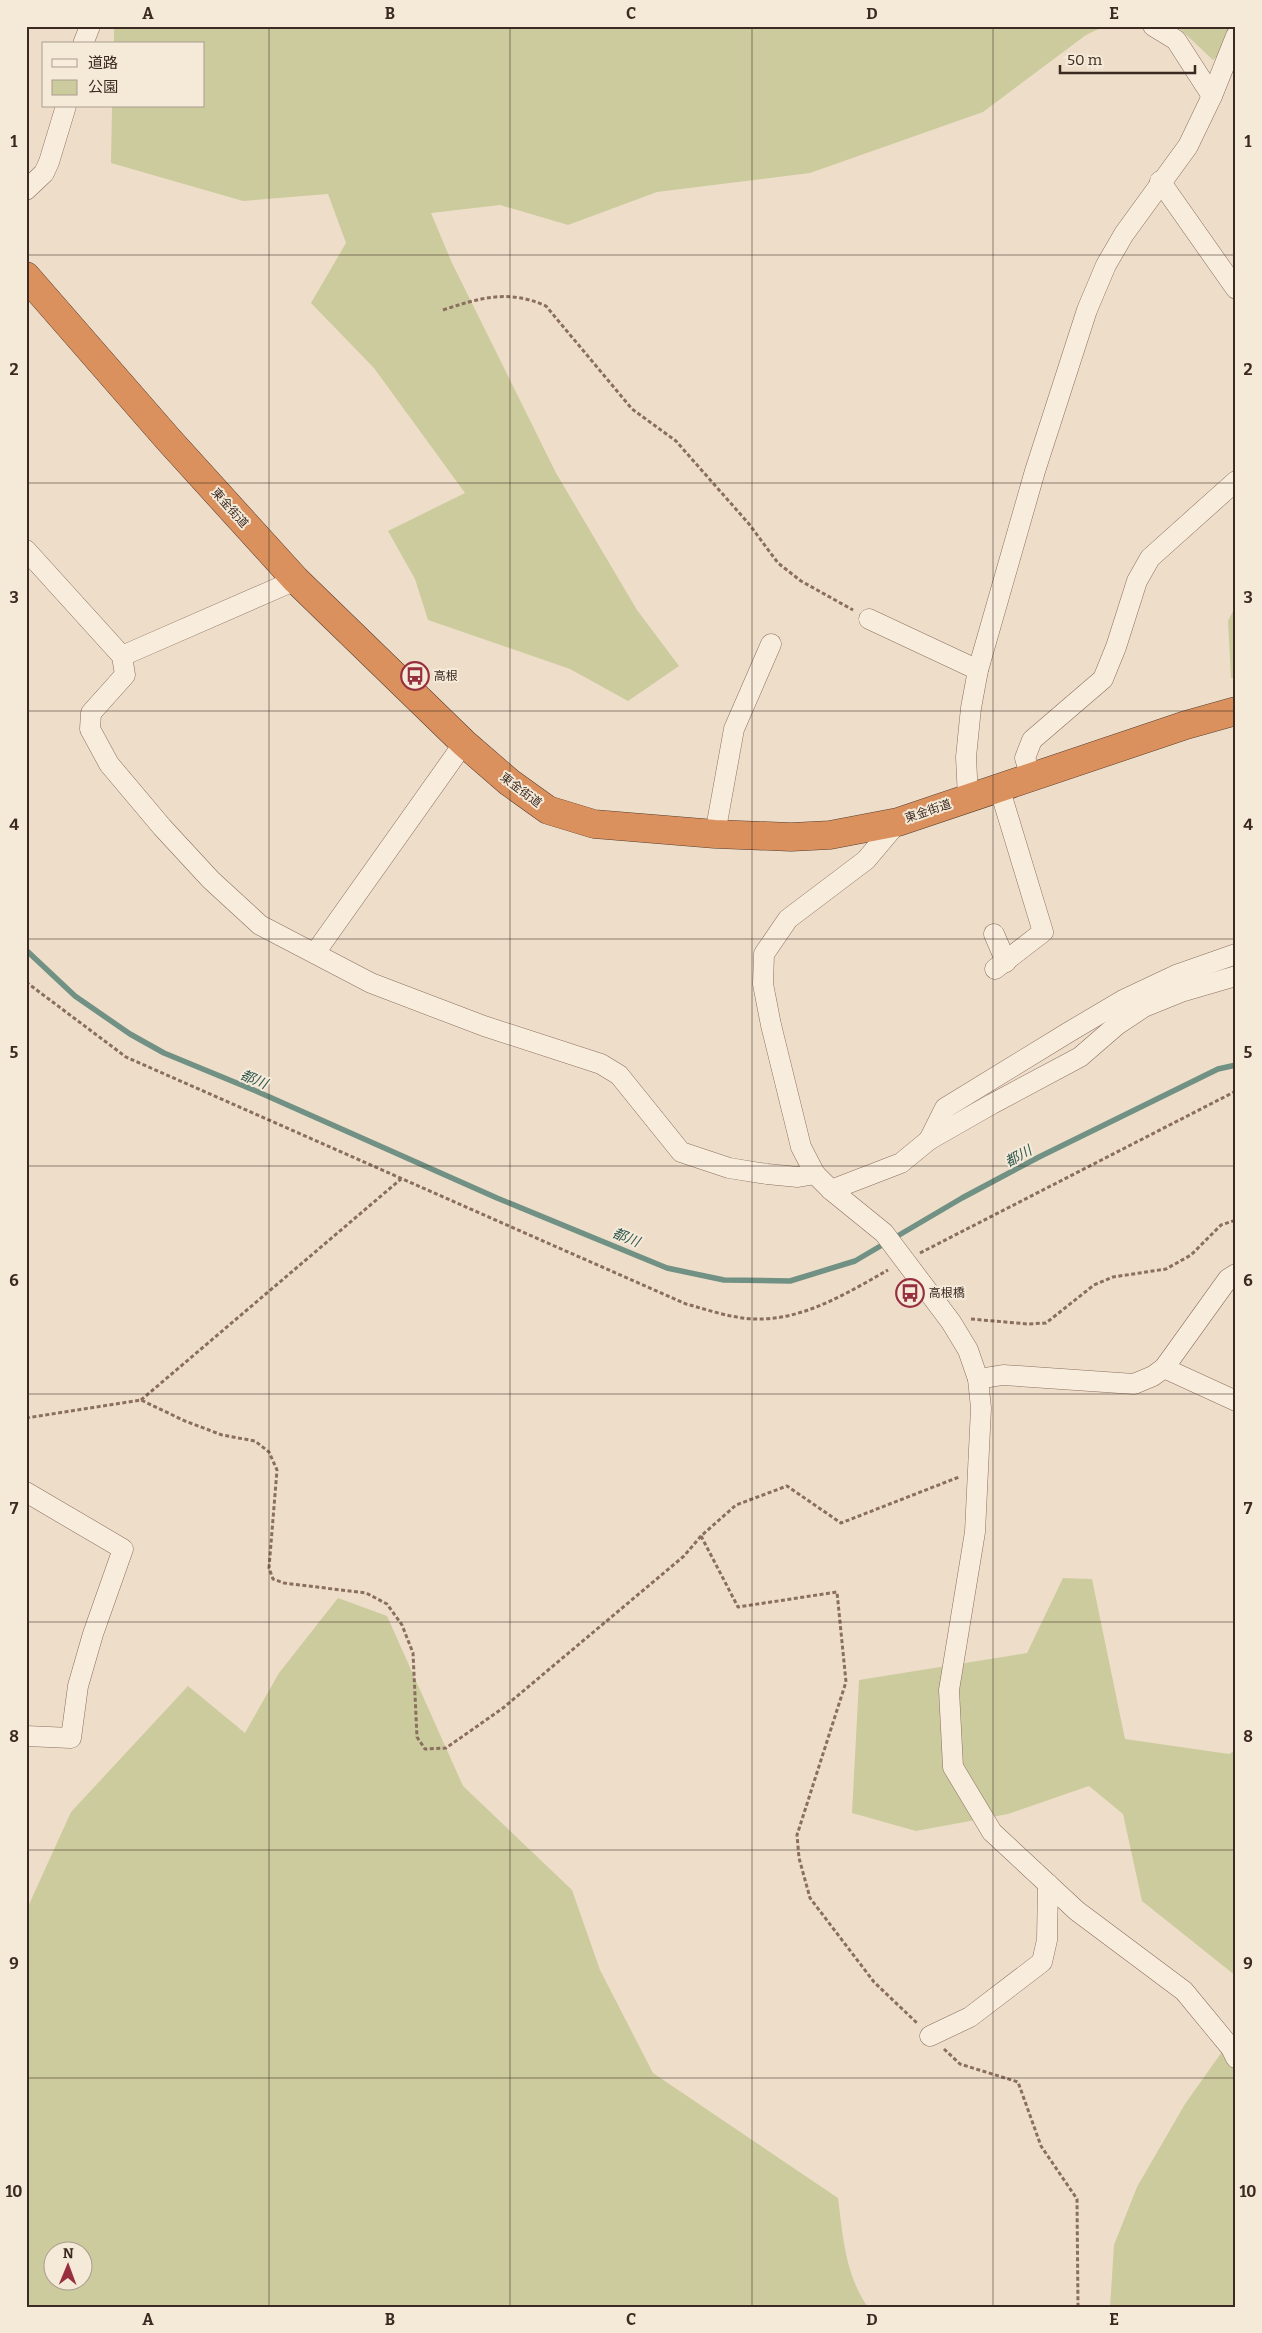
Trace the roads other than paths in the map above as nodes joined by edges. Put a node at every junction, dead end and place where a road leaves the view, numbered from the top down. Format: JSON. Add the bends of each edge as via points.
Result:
{"nodes":[{"id":1,"x":90,"y":26,"type":"edge"},
{"id":2,"x":1153,"y":26,"type":"edge"},
{"id":3,"x":1236,"y":36,"type":"edge"},
{"id":4,"x":85,"y":42,"type":"edge"},
{"id":5,"x":1212,"y":96,"type":"junction"},
{"id":6,"x":65,"y":108,"type":"edge"},
{"id":7,"x":1160,"y":181,"type":"junction"},
{"id":8,"x":26,"y":190,"type":"edge"},
{"id":9,"x":26,"y":276,"type":"edge"},
{"id":10,"x":1236,"y":289,"type":"edge"},
{"id":11,"x":1236,"y":481,"type":"edge"},
{"id":12,"x":26,"y":550,"type":"edge"},
{"id":13,"x":296,"y":580,"type":"junction"},
{"id":14,"x":869,"y":619,"type":"road end"},
{"id":15,"x":771,"y":644,"type":"dead end"},
{"id":16,"x":122,"y":656,"type":"junction"},
{"id":17,"x":978,"y":670,"type":"junction"},
{"id":18,"x":1236,"y":711,"type":"edge"},
{"id":19,"x":464,"y":743,"type":"junction"},
{"id":20,"x":1031,"y":776,"type":"junction"},
{"id":21,"x":999,"y":787,"type":"junction"},
{"id":22,"x":968,"y":798,"type":"junction"},
{"id":23,"x":898,"y":822,"type":"junction"},
{"id":24,"x":715,"y":834,"type":"junction"},
{"id":25,"x":994,"y":934,"type":"dead end"},
{"id":26,"x":315,"y":953,"type":"junction"},
{"id":27,"x":1236,"y":954,"type":"edge"},
{"id":28,"x":1236,"y":976,"type":"edge"},
{"id":29,"x":929,"y":1140,"type":"junction"},
{"id":30,"x":815,"y":1174,"type":"junction"},
{"id":31,"x":831,"y":1190,"type":"junction"},
{"id":32,"x":1236,"y":1274,"type":"edge"},
{"id":33,"x":1164,"y":1368,"type":"junction"},
{"id":34,"x":978,"y":1379,"type":"junction"},
{"id":35,"x":1236,"y":1401,"type":"edge"},
{"id":36,"x":26,"y":1492,"type":"edge"},
{"id":37,"x":26,"y":1736,"type":"edge"},
{"id":38,"x":1048,"y":1884,"type":"junction"},
{"id":39,"x":930,"y":2036,"type":"road end"},
{"id":40,"x":1236,"y":2058,"type":"edge"}],
"edges":[{"from":1,"to":4,"type":"street"},
{"from":2,"to":5,"type":"street","via":[[1176,40]]},
{"from":3,"to":5,"type":"street"},
{"from":5,"to":7,"type":"street","via":[[1188,146]]},
{"from":6,"to":8,"type":"street","via":[[44,173]]},
{"from":7,"to":10,"type":"street"},
{"from":7,"to":17,"type":"street","via":[[1106,265],[1087,310],[1035,472]]},
{"from":9,"to":13,"type":"highway","name":"東金街道"},
{"from":11,"to":20,"type":"street","via":[[1150,558],[1137,581],[1103,679],[1032,740],[1025,758]]},
{"from":12,"to":16,"type":"street"},
{"from":13,"to":16,"type":"street"},
{"from":13,"to":19,"type":"highway","name":"東金街道"},
{"from":14,"to":17,"type":"street"},
{"from":15,"to":24,"type":"street","via":[[734,729]]},
{"from":16,"to":26,"type":"street","via":[[125,675],[91,713],[90,729],[108,764],[211,880],[260,925]]},
{"from":17,"to":22,"type":"street","via":[[966,757]]},
{"from":18,"to":20,"type":"highway","name":"東金街道"},
{"from":19,"to":24,"type":"highway","name":"東金街道","via":[[532,800],[556,813],[594,824]]},
{"from":19,"to":26,"type":"street"},
{"from":20,"to":21,"type":"highway","name":"東金街道"},
{"from":21,"to":22,"type":"highway","name":"東金街道"},
{"from":21,"to":25,"type":"street","via":[[1044,932],[1000,966]]},
{"from":22,"to":23,"type":"highway","name":"東金街道"},
{"from":23,"to":24,"type":"highway","name":"東金街道","via":[[830,835],[791,838]]},
{"from":23,"to":30,"type":"street","via":[[866,860],[788,920],[764,954],[763,984],[771,1026],[801,1147]]},
{"from":26,"to":30,"type":"street","via":[[371,983],[484,1026],[601,1064],[620,1075],[682,1152],[729,1168],[798,1177]]},
{"from":27,"to":29,"type":"street","via":[[1123,1000],[1069,1032],[945,1108]]},
{"from":28,"to":29,"type":"street","via":[[1180,992],[1144,1007],[1080,1057]]},
{"from":29,"to":31,"type":"street","via":[[901,1163]]},
{"from":30,"to":31,"type":"street"},
{"from":31,"to":34,"type":"street","via":[[884,1233],[906,1261],[968,1350]]},
{"from":32,"to":33,"type":"street","via":[[1228,1279]]},
{"from":33,"to":34,"type":"street","via":[[1134,1384],[1003,1375]]},
{"from":33,"to":35,"type":"street"},
{"from":34,"to":38,"type":"street","via":[[981,1408],[975,1532],[949,1690],[953,1768],[992,1832]]},
{"from":36,"to":37,"type":"street","via":[[123,1549],[78,1686],[71,1738]]},
{"from":38,"to":39,"type":"street","via":[[1047,1940],[1042,1962],[970,2017]]},
{"from":38,"to":40,"type":"street","via":[[1077,1911],[1184,1991],[1232,2048]]}]}
